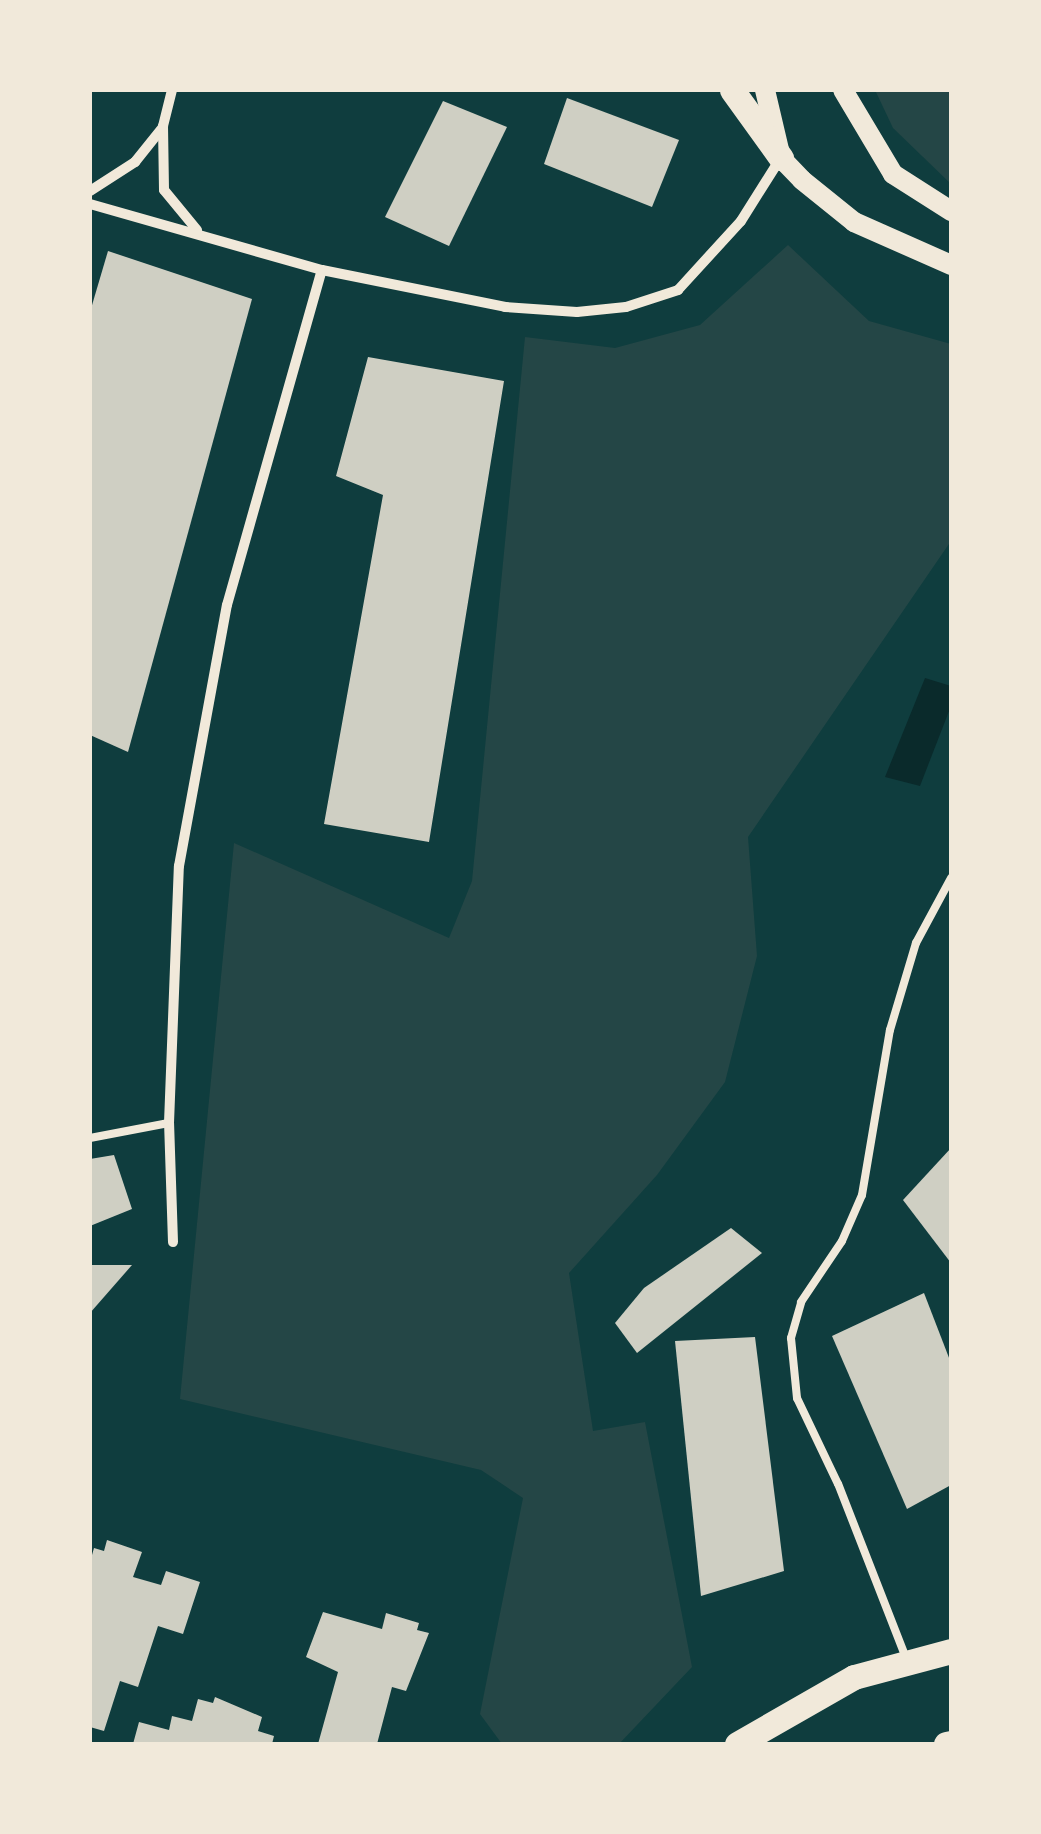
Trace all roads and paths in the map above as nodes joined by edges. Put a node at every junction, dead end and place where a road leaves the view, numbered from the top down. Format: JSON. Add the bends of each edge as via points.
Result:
{"nodes":[{"id":1,"x":172,"y":90,"type":"edge"},
{"id":2,"x":732,"y":90,"type":"edge"},
{"id":3,"x":764,"y":90,"type":"edge"},
{"id":4,"x":843,"y":90,"type":"edge"},
{"id":5,"x":163,"y":126,"type":"junction"},
{"id":6,"x":781,"y":158,"type":"junction"},
{"id":7,"x":90,"y":191,"type":"edge"},
{"id":8,"x":90,"y":204,"type":"edge"},
{"id":9,"x":951,"y":211,"type":"edge"},
{"id":10,"x":198,"y":230,"type":"junction"},
{"id":11,"x":951,"y":265,"type":"edge"},
{"id":12,"x":322,"y":270,"type":"junction"},
{"id":13,"x":951,"y":878,"type":"edge"},
{"id":14,"x":170,"y":1123,"type":"junction"},
{"id":15,"x":90,"y":1138,"type":"edge"},
{"id":16,"x":173,"y":1242,"type":"dead end"},
{"id":17,"x":951,"y":1651,"type":"edge"},
{"id":18,"x":907,"y":1661,"type":"junction"},
{"id":19,"x":737,"y":1744,"type":"edge"}],
"edges":[{"from":1,"to":5,"type":"street"},
{"from":2,"to":6,"type":"main road"},
{"from":3,"to":6,"type":"main road"},
{"from":4,"to":9,"type":"main road","via":[[868,142],[893,174]]},
{"from":5,"to":7,"type":"street","via":[[134,162]]},
{"from":5,"to":10,"type":"street","via":[[164,190]]},
{"from":6,"to":11,"type":"main road","via":[[854,222]]},
{"from":6,"to":12,"type":"street","via":[[706,263],[678,290],[654,300],[577,312],[505,307]]},
{"from":8,"to":10,"type":"street"},
{"from":10,"to":12,"type":"street"},
{"from":12,"to":14,"type":"street","via":[[227,605],[179,866]]},
{"from":13,"to":18,"type":"lane","via":[[916,942],[890,1030],[862,1195],[842,1242],[801,1302],[791,1338],[796,1398],[838,1484]]},
{"from":14,"to":15,"type":"lane"},
{"from":14,"to":16,"type":"street"},
{"from":17,"to":18,"type":"main road"},
{"from":18,"to":19,"type":"main road","via":[[811,1697]]}]}
